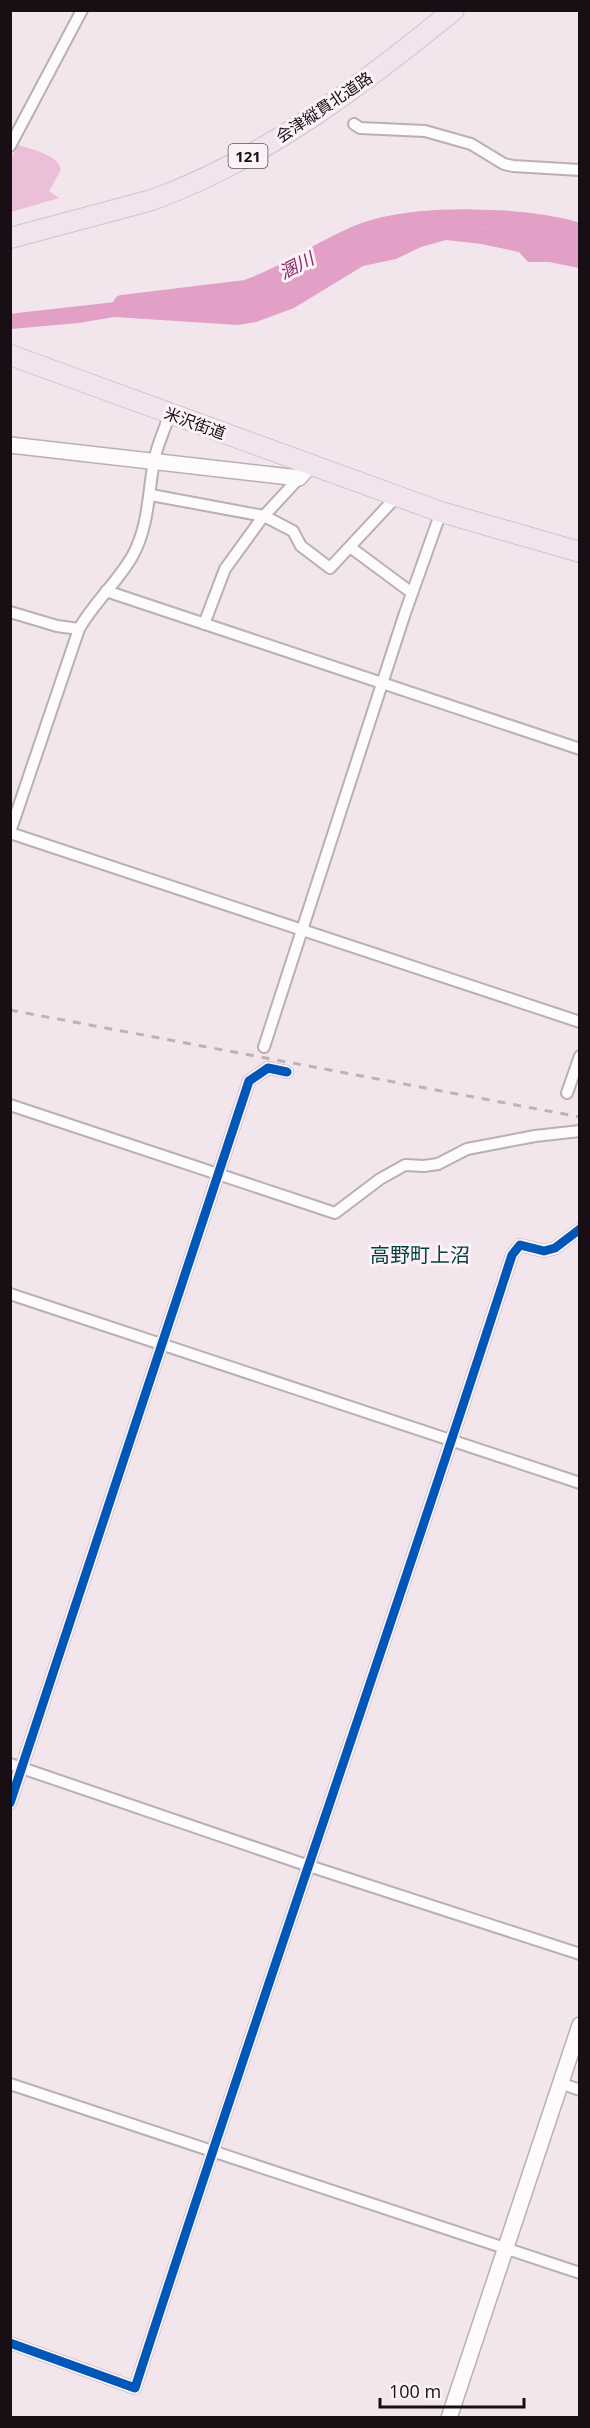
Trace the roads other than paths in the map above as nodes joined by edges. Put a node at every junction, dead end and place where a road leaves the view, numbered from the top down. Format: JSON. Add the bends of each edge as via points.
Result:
{"nodes":[{"id":1,"x":82,"y":10,"type":"edge"},
{"id":2,"x":443,"y":10,"type":"edge"},
{"id":3,"x":454,"y":10,"type":"edge"},
{"id":4,"x":354,"y":124,"type":"dead end"},
{"id":5,"x":12,"y":141,"type":"edge"},
{"id":6,"x":579,"y":170,"type":"edge"},
{"id":7,"x":10,"y":224,"type":"edge"},
{"id":8,"x":10,"y":238,"type":"edge"},
{"id":9,"x":10,"y":354,"type":"edge"},
{"id":10,"x":10,"y":369,"type":"edge"},
{"id":11,"x":168,"y":419,"type":"junction"},
{"id":12,"x":10,"y":445,"type":"edge"},
{"id":13,"x":154,"y":460,"type":"junction"},
{"id":14,"x":306,"y":470,"type":"junction"},
{"id":15,"x":389,"y":492,"type":"junction"},
{"id":16,"x":151,"y":495,"type":"junction"},
{"id":17,"x":441,"y":512,"type":"junction"},
{"id":18,"x":264,"y":516,"type":"junction"},
{"id":19,"x":350,"y":547,"type":"junction"},
{"id":20,"x":579,"y":552,"type":"edge"},
{"id":21,"x":106,"y":591,"type":"junction"},
{"id":22,"x":412,"y":593,"type":"junction"},
{"id":23,"x":10,"y":612,"type":"edge"},
{"id":24,"x":204,"y":624,"type":"junction"},
{"id":25,"x":79,"y":628,"type":"junction"},
{"id":26,"x":382,"y":683,"type":"junction"},
{"id":27,"x":579,"y":749,"type":"edge"},
{"id":28,"x":10,"y":833,"type":"edge"},
{"id":29,"x":302,"y":930,"type":"junction"},
{"id":30,"x":579,"y":1022,"type":"edge"},
{"id":31,"x":264,"y":1047,"type":"dead end"},
{"id":32,"x":579,"y":1056,"type":"edge"},
{"id":33,"x":287,"y":1072,"type":"dead end"},
{"id":34,"x":567,"y":1093,"type":"dead end"},
{"id":35,"x":10,"y":1105,"type":"edge"},
{"id":36,"x":579,"y":1131,"type":"edge"},
{"id":37,"x":220,"y":1174,"type":"junction"},
{"id":38,"x":579,"y":1229,"type":"edge"},
{"id":39,"x":10,"y":1294,"type":"edge"},
{"id":40,"x":163,"y":1345,"type":"junction"},
{"id":41,"x":452,"y":1441,"type":"junction"},
{"id":42,"x":579,"y":1483,"type":"edge"},
{"id":43,"x":10,"y":1764,"type":"edge"},
{"id":44,"x":22,"y":1768,"type":"junction"},
{"id":45,"x":10,"y":1803,"type":"edge"},
{"id":46,"x":309,"y":1866,"type":"junction"},
{"id":47,"x":579,"y":1954,"type":"edge"},
{"id":48,"x":579,"y":2025,"type":"edge"},
{"id":49,"x":560,"y":2083,"type":"junction"},
{"id":50,"x":10,"y":2084,"type":"edge"},
{"id":51,"x":579,"y":2090,"type":"edge"},
{"id":52,"x":212,"y":2149,"type":"junction"},
{"id":53,"x":504,"y":2247,"type":"junction"},
{"id":54,"x":579,"y":2273,"type":"edge"},
{"id":55,"x":10,"y":2343,"type":"edge"},
{"id":56,"x":449,"y":2418,"type":"edge"}],
"edges":[{"from":1,"to":5,"type":"street"},
{"from":2,"to":7,"type":"highway","name":"会津縦貫北道路","number":"121","via":[[330,97],[230,154],[148,189]]},
{"from":3,"to":8,"type":"highway","name":"会津縦貫北道路","number":"121","via":[[334,103],[225,168],[152,200]]},
{"from":4,"to":6,"type":"street","via":[[360,128],[424,131],[471,144],[504,164]]},
{"from":9,"to":11,"type":"highway","name":"米沢街道"},
{"from":10,"to":11,"type":"highway","name":"米沢街道"},
{"from":11,"to":13,"type":"street"},
{"from":11,"to":14,"type":"highway","name":"米沢街道"},
{"from":12,"to":13,"type":"street"},
{"from":13,"to":14,"type":"street"},
{"from":13,"to":16,"type":"street"},
{"from":14,"to":15,"type":"highway","name":"米沢街道"},
{"from":14,"to":18,"type":"street"},
{"from":15,"to":17,"type":"highway","name":"米沢街道"},
{"from":15,"to":19,"type":"street"},
{"from":16,"to":18,"type":"street"},
{"from":16,"to":21,"type":"street","via":[[133,556]]},
{"from":17,"to":20,"type":"highway","name":"米沢街道"},
{"from":17,"to":22,"type":"street"},
{"from":18,"to":19,"type":"street","via":[[293,531],[301,546],[330,568]]},
{"from":18,"to":24,"type":"street","via":[[225,569]]},
{"from":19,"to":22,"type":"street"},
{"from":21,"to":24,"type":"street"},
{"from":21,"to":25,"type":"street"},
{"from":22,"to":26,"type":"street"},
{"from":23,"to":25,"type":"street","via":[[57,626]]},
{"from":24,"to":26,"type":"street"},
{"from":25,"to":28,"type":"street"},
{"from":26,"to":27,"type":"street"},
{"from":26,"to":29,"type":"street"},
{"from":28,"to":29,"type":"street"},
{"from":29,"to":30,"type":"street"},
{"from":29,"to":31,"type":"street"},
{"from":32,"to":34,"type":"street"},
{"from":33,"to":37,"type":"street","via":[[268,1068],[249,1081]]},
{"from":35,"to":37,"type":"street"},
{"from":36,"to":37,"type":"street","via":[[467,1149],[438,1164],[405,1165],[335,1213]]},
{"from":37,"to":40,"type":"street"},
{"from":38,"to":41,"type":"street","via":[[555,1248],[544,1251],[520,1245],[512,1255]]},
{"from":39,"to":40,"type":"street"},
{"from":40,"to":41,"type":"street"},
{"from":40,"to":44,"type":"street"},
{"from":41,"to":42,"type":"street"},
{"from":41,"to":46,"type":"street"},
{"from":43,"to":44,"type":"street"},
{"from":44,"to":45,"type":"street"},
{"from":44,"to":46,"type":"street"},
{"from":46,"to":47,"type":"street"},
{"from":46,"to":52,"type":"street"},
{"from":48,"to":49,"type":"street"},
{"from":49,"to":51,"type":"street"},
{"from":49,"to":53,"type":"street"},
{"from":50,"to":52,"type":"street"},
{"from":52,"to":53,"type":"street"},
{"from":52,"to":55,"type":"street","via":[[135,2388]]},
{"from":53,"to":54,"type":"street"},
{"from":53,"to":56,"type":"street"}]}
